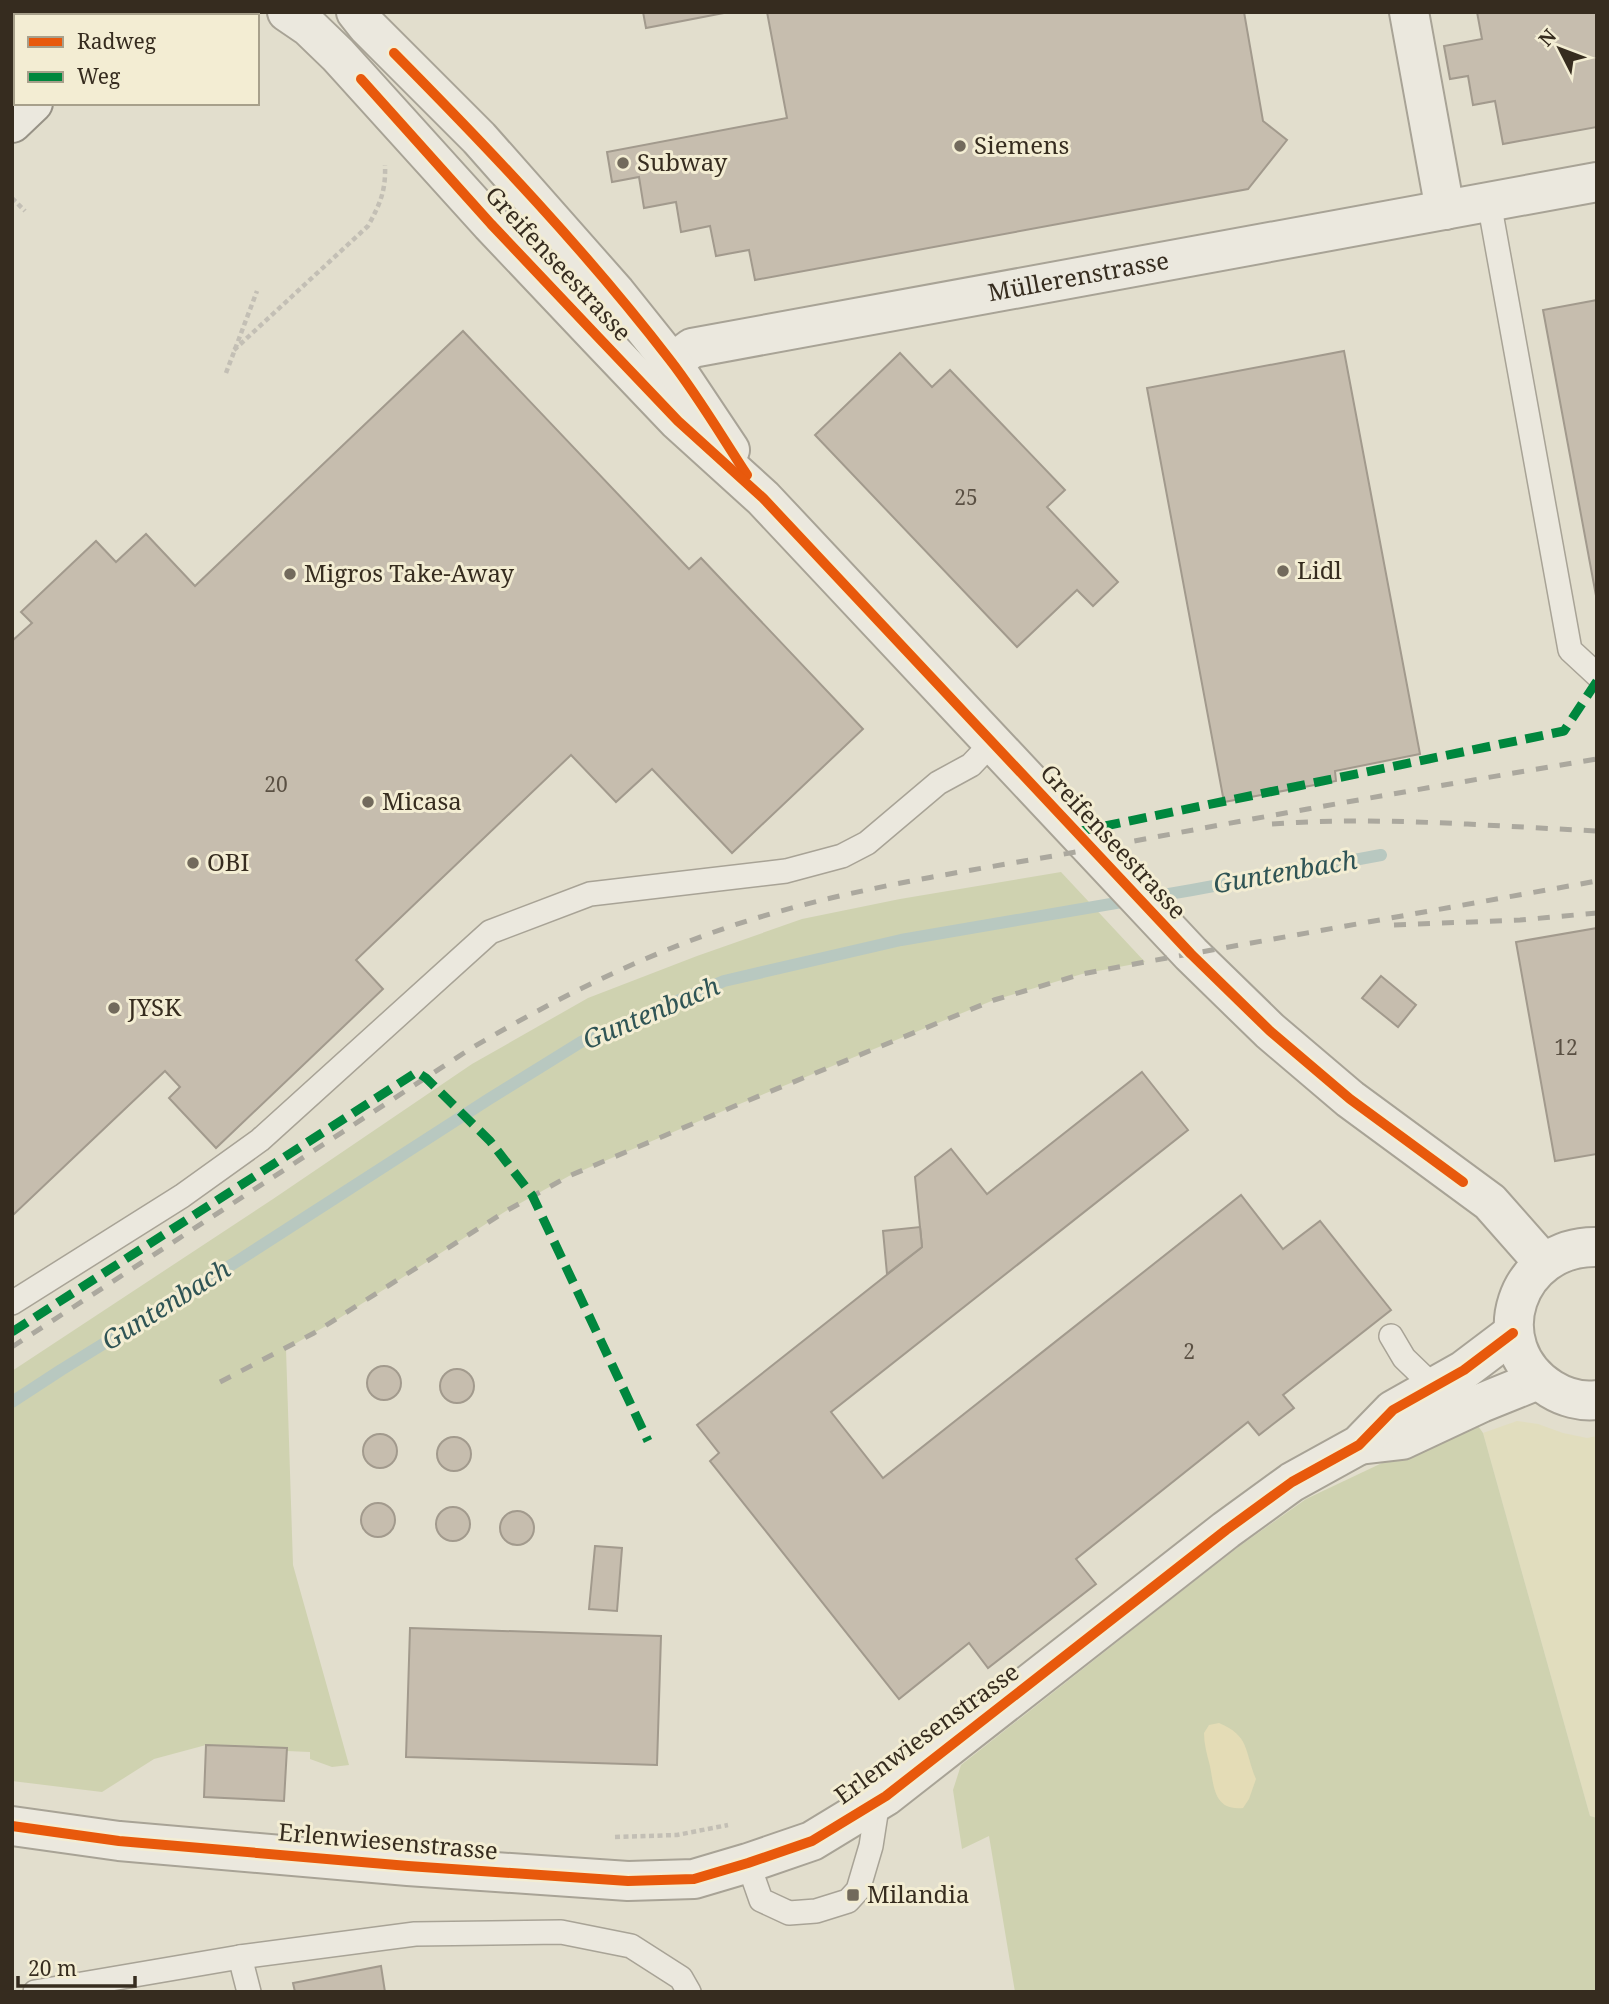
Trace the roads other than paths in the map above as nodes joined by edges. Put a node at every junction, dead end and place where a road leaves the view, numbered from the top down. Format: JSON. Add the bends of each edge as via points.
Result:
{"nodes":[{"id":1,"x":287,"y":12,"type":"edge"},
{"id":2,"x":356,"y":12,"type":"edge"},
{"id":3,"x":1409,"y":12,"type":"edge"},
{"id":4,"x":31,"y":105,"type":"edge"},
{"id":5,"x":12,"y":123,"type":"edge"},
{"id":6,"x":1597,"y":182,"type":"edge"},
{"id":7,"x":1489,"y":202,"type":"junction"},
{"id":8,"x":1445,"y":210,"type":"junction"},
{"id":9,"x":598,"y":337,"type":"junction"},
{"id":10,"x":672,"y":362,"type":"junction"},
{"id":11,"x":763,"y":498,"type":"junction"},
{"id":12,"x":1597,"y":675,"type":"edge"},
{"id":13,"x":992,"y":743,"type":"junction"},
{"id":14,"x":1597,"y":1247,"type":"edge"},
{"id":15,"x":1543,"y":1262,"type":"junction"},
{"id":16,"x":12,"y":1303,"type":"edge"},
{"id":17,"x":1513,"y":1333,"type":"junction"},
{"id":18,"x":1391,"y":1336,"type":"dead end"},
{"id":19,"x":1538,"y":1380,"type":"junction"},
{"id":20,"x":1433,"y":1386,"type":"junction"},
{"id":21,"x":1597,"y":1399,"type":"edge"},
{"id":22,"x":1359,"y":1445,"type":"junction"},
{"id":23,"x":878,"y":1801,"type":"junction"},
{"id":24,"x":12,"y":1826,"type":"edge"},
{"id":25,"x":748,"y":1863,"type":"junction"},
{"id":26,"x":240,"y":1957,"type":"junction"},
{"id":27,"x":35,"y":1992,"type":"edge"},
{"id":28,"x":249,"y":1992,"type":"edge"},
{"id":29,"x":689,"y":1992,"type":"edge"}],
"edges":[{"from":1,"to":9,"type":"street","name":"Greifenseestrasse","via":[[338,55]]},
{"from":2,"to":10,"type":"street","name":"Greifenseestrasse","via":[[478,138]]},
{"from":3,"to":8,"type":"street"},
{"from":4,"to":5,"type":"street"},
{"from":6,"to":7,"type":"street","name":"Müllerenstrasse"},
{"from":7,"to":8,"type":"street","name":"Müllerenstrasse"},
{"from":7,"to":12,"type":"lane","via":[[1570,650]]},
{"from":8,"to":10,"type":"street","name":"Müllerenstrasse","via":[[692,348]]},
{"from":9,"to":10,"type":"street","via":[[648,359]]},
{"from":9,"to":11,"type":"street","name":"Greifenseestrasse","via":[[678,421]]},
{"from":10,"to":11,"type":"street","name":"Greifenseestrasse"},
{"from":11,"to":13,"type":"street","name":"Greifenseestrasse"},
{"from":13,"to":15,"type":"street","name":"Greifenseestrasse","via":[[1269,1031],[1350,1100],[1490,1202]]},
{"from":13,"to":16,"type":"lane","via":[[971,765],[938,783],[867,843],[842,856],[786,871],[590,894],[490,932],[260,1140],[182,1196]]},
{"from":14,"to":15,"type":"street","via":[[1567,1250]]},
{"from":15,"to":17,"type":"street","via":[[1525,1282],[1515,1307]]},
{"from":17,"to":19,"type":"street","via":[[1521,1358]]},
{"from":17,"to":20,"type":"street","name":"Erlenwiesenstrasse","via":[[1464,1370]]},
{"from":18,"to":20,"type":"lane","via":[[1404,1357]]},
{"from":19,"to":21,"type":"street","via":[[1561,1395]]},
{"from":19,"to":22,"type":"street","name":"Erlenwiesenstrasse","via":[[1402,1440]]},
{"from":20,"to":22,"type":"street","name":"Erlenwiesenstrasse","via":[[1393,1410]]},
{"from":22,"to":23,"type":"street","name":"Erlenwiesenstrasse","via":[[1292,1482],[1237,1522]]},
{"from":23,"to":25,"type":"street","name":"Erlenwiesenstrasse","via":[[812,1840]]},
{"from":23,"to":25,"type":"lane","via":[[858,1890],[848,1900],[816,1911],[789,1913],[761,1900]]},
{"from":24,"to":25,"type":"street","name":"Erlenwiesenstrasse","via":[[119,1841],[628,1881],[694,1879]]},
{"from":26,"to":27,"type":"lane"},
{"from":26,"to":28,"type":"lane"},
{"from":26,"to":29,"type":"lane","via":[[415,1934],[561,1932],[631,1946],[681,1978]]}]}
